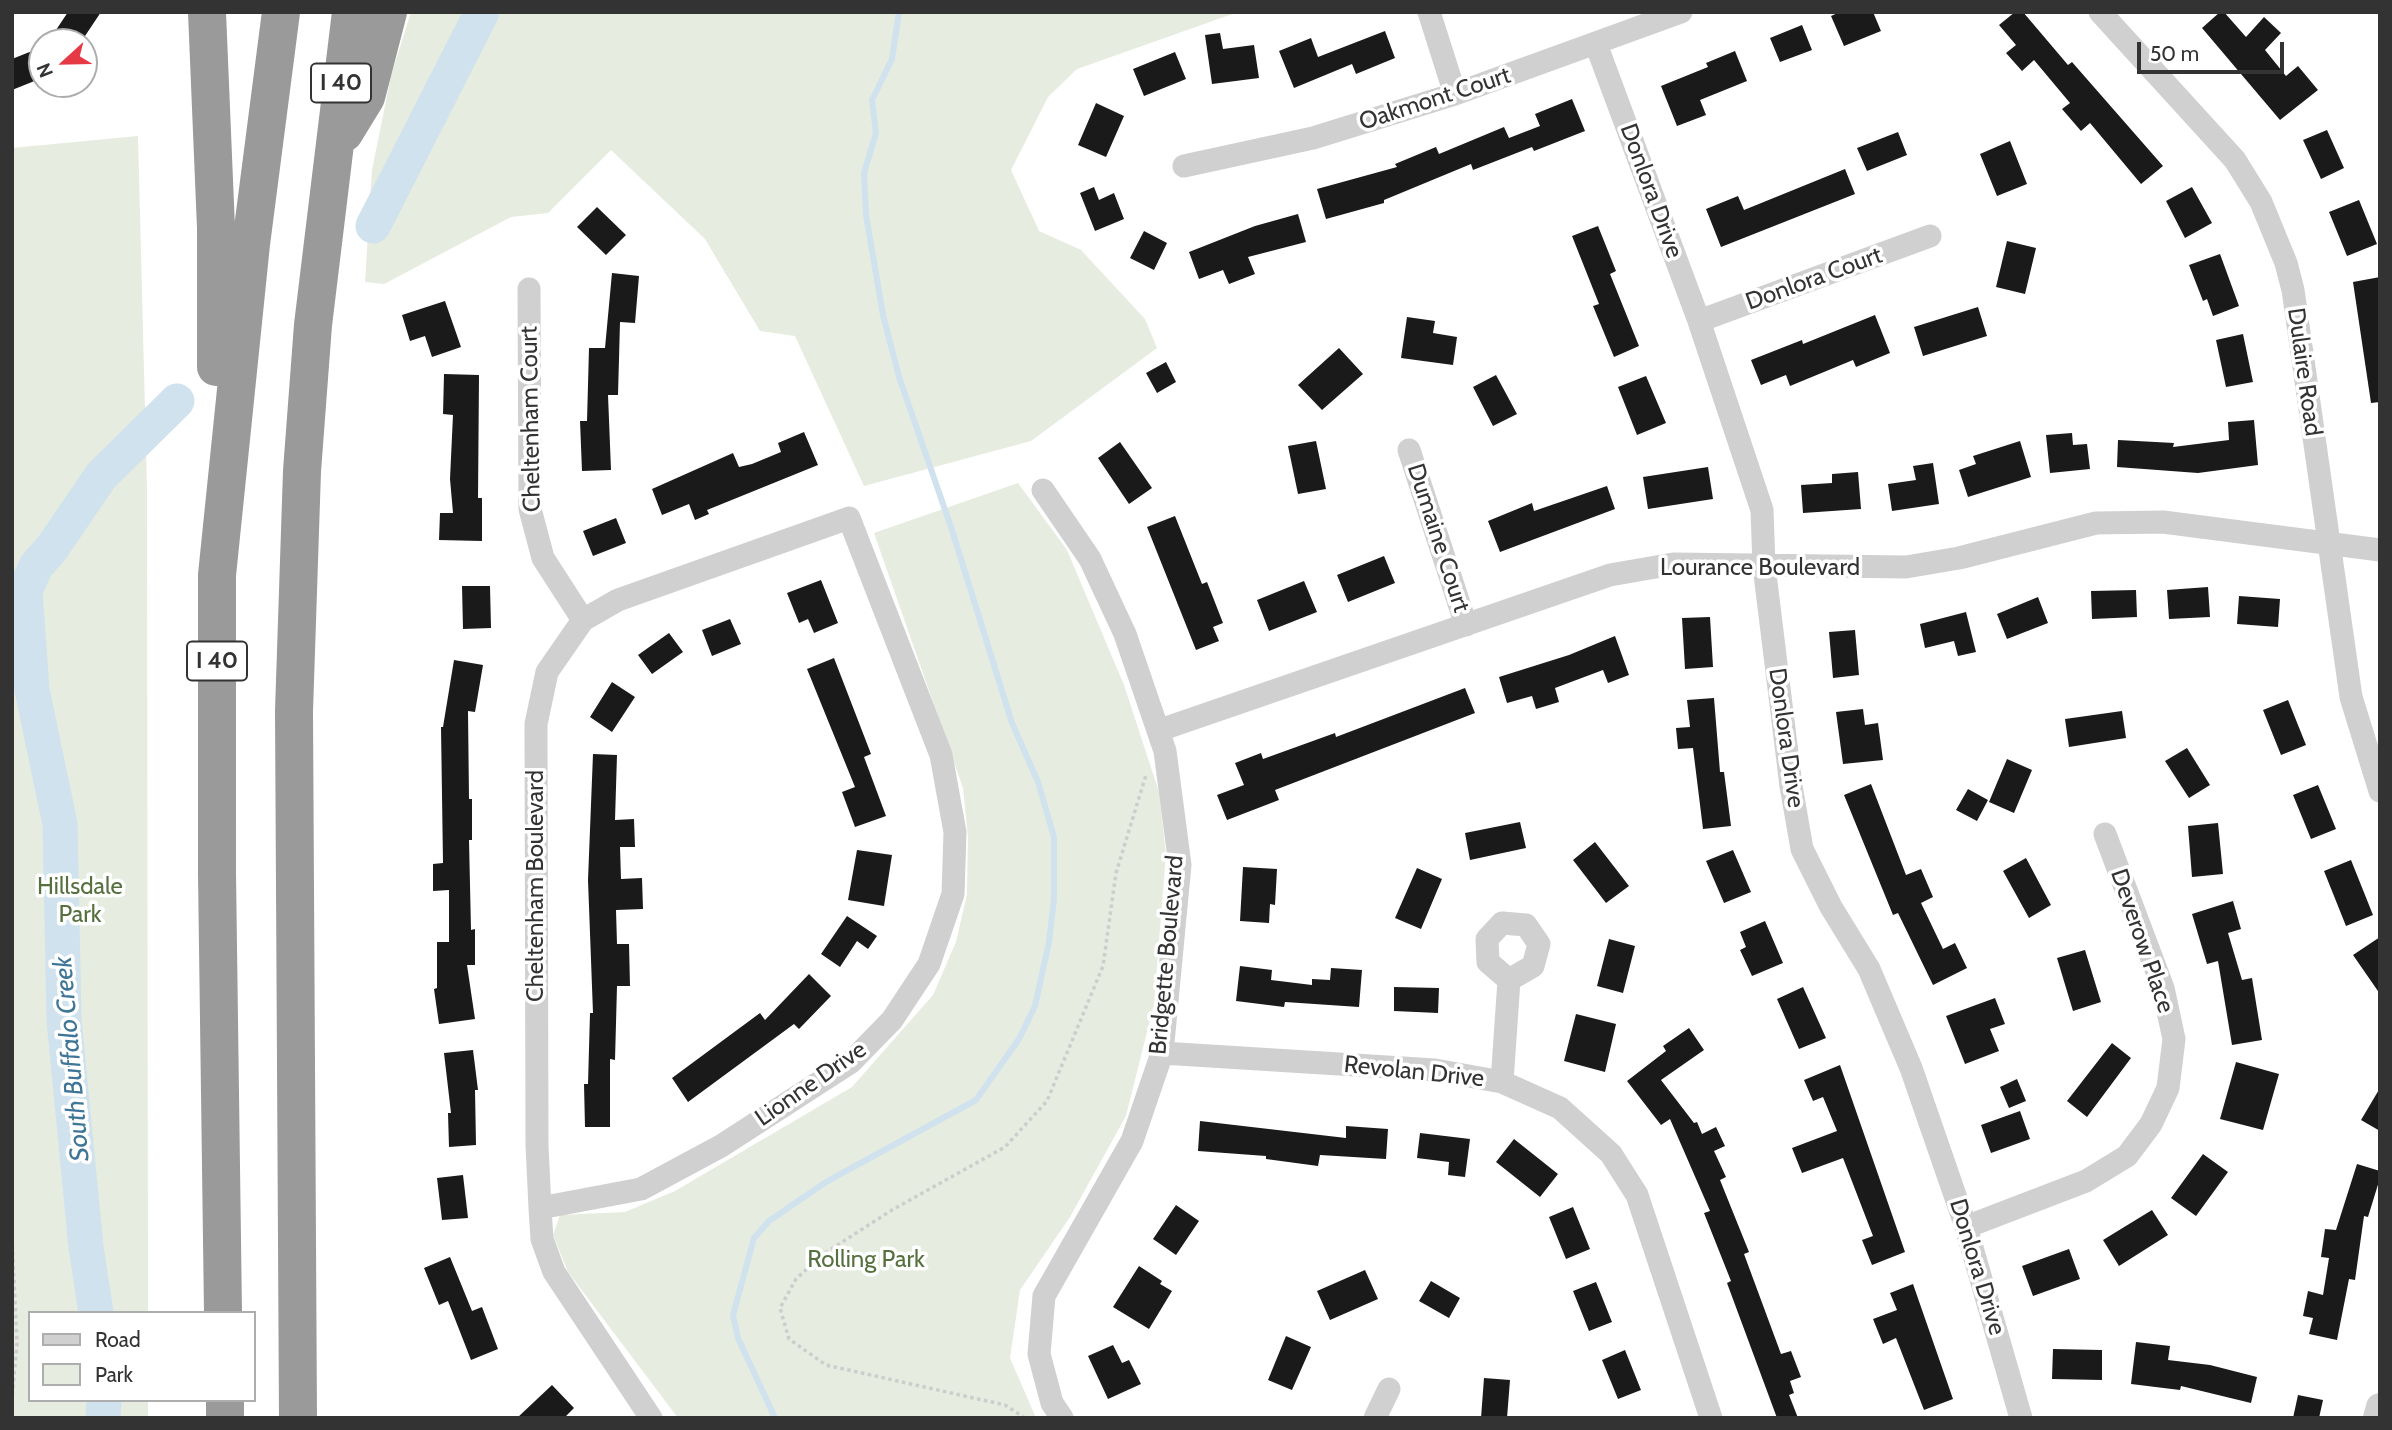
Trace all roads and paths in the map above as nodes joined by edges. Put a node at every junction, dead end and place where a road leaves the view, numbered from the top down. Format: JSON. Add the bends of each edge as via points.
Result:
{"nodes":[{"id":1,"x":207,"y":12,"type":"edge"},
{"id":2,"x":281,"y":12,"type":"edge"},
{"id":3,"x":351,"y":12,"type":"edge"},
{"id":4,"x":388,"y":12,"type":"edge"},
{"id":5,"x":1429,"y":12,"type":"edge"},
{"id":6,"x":1681,"y":12,"type":"edge"},
{"id":7,"x":2100,"y":12,"type":"edge"},
{"id":8,"x":1597,"y":44,"type":"junction"},
{"id":9,"x":1455,"y":94,"type":"junction"},
{"id":10,"x":332,"y":153,"type":"junction"},
{"id":11,"x":1184,"y":166,"type":"dead end"},
{"id":12,"x":1930,"y":236,"type":"dead end"},
{"id":13,"x":529,"y":289,"type":"dead end"},
{"id":14,"x":1699,"y":321,"type":"junction"},
{"id":15,"x":1409,"y":450,"type":"dead end"},
{"id":16,"x":1043,"y":490,"type":"dead end"},
{"id":17,"x":849,"y":518,"type":"joint"},
{"id":18,"x":2329,"y":545,"type":"junction"},
{"id":19,"x":2380,"y":550,"type":"edge"},
{"id":20,"x":1764,"y":566,"type":"junction"},
{"id":21,"x":217,"y":575,"type":"junction"},
{"id":22,"x":583,"y":620,"type":"junction"},
{"id":23,"x":1466,"y":625,"type":"junction"},
{"id":24,"x":1163,"y":741,"type":"junction"},
{"id":25,"x":2380,"y":790,"type":"edge"},
{"id":26,"x":2105,"y":834,"type":"dead end"},
{"id":27,"x":1509,"y":980,"type":"dead end"},
{"id":28,"x":1162,"y":1053,"type":"junction"},
{"id":29,"x":1502,"y":1082,"type":"junction"},
{"id":30,"x":540,"y":1208,"type":"junction"},
{"id":31,"x":1966,"y":1227,"type":"junction"},
{"id":32,"x":12,"y":1238,"type":"edge"},
{"id":33,"x":223,"y":1311,"type":"edge"},
{"id":34,"x":1389,"y":1389,"type":"dead end"},
{"id":35,"x":12,"y":1399,"type":"edge"},
{"id":36,"x":2380,"y":1407,"type":"edge"},
{"id":37,"x":298,"y":1418,"type":"edge"},
{"id":38,"x":651,"y":1418,"type":"edge"},
{"id":39,"x":1025,"y":1418,"type":"edge"},
{"id":40,"x":1062,"y":1418,"type":"edge"},
{"id":41,"x":1375,"y":1418,"type":"edge"},
{"id":42,"x":1711,"y":1418,"type":"edge"},
{"id":43,"x":2021,"y":1418,"type":"edge"},
{"id":44,"x":2377,"y":1418,"type":"edge"}],
"edges":[{"from":1,"to":21,"type":"highway","via":[[216,228]]},
{"from":2,"to":21,"type":"highway","number":"I 40","via":[[251,244]]},
{"from":3,"to":10,"type":"highway","number":"I 40"},
{"from":4,"to":10,"type":"highway","via":[[366,97]]},
{"from":5,"to":9,"type":"street"},
{"from":6,"to":8,"type":"street","name":"Oakmont Court"},
{"from":7,"to":18,"type":"street","name":"Dulaire Road","via":[[2235,160],[2273,230],[2293,290]]},
{"from":8,"to":9,"type":"street","name":"Oakmont Court"},
{"from":8,"to":14,"type":"street","name":"Donlora Drive"},
{"from":9,"to":11,"type":"street","name":"Oakmont Court","via":[[1313,138]]},
{"from":10,"to":37,"type":"highway","number":"I 40","via":[[304,444],[294,711]]},
{"from":12,"to":14,"type":"street","name":"Donlora Court"},
{"from":13,"to":22,"type":"street","name":"Cheltenham Court","via":[[530,509],[543,558]]},
{"from":14,"to":20,"type":"street","name":"Donlora Drive","via":[[1762,510]]},
{"from":15,"to":23,"type":"street","name":"Dumaine Court"},
{"from":16,"to":24,"type":"street","name":"Bridgette Boulevard","via":[[1090,559],[1125,634]]},
{"from":17,"to":22,"type":"street","name":"Cheltenham Boulevard","via":[[618,600]]},
{"from":17,"to":30,"type":"street","name":"Lionne Drive","via":[[941,755],[951,806],[953,894],[929,964],[892,1020],[851,1062],[721,1146],[641,1189]]},
{"from":18,"to":19,"type":"street","name":"Lourance Boulevard"},
{"from":18,"to":20,"type":"street","name":"Lourance Boulevard","via":[[2163,522],[2096,523],[1906,567]]},
{"from":18,"to":25,"type":"street","name":"Dulaire Road","via":[[2351,697]]},
{"from":20,"to":23,"type":"street","name":"Lourance Boulevard","via":[[1673,564],[1610,575]]},
{"from":20,"to":31,"type":"street","name":"Donlora Drive","via":[[1802,849],[1869,969],[1911,1068]]},
{"from":21,"to":33,"type":"highway","number":"I 40"},
{"from":22,"to":30,"type":"street","name":"Cheltenham Boulevard","via":[[547,672],[536,724]]},
{"from":23,"to":24,"type":"street","name":"Lourance Boulevard"},
{"from":24,"to":28,"type":"street","name":"Bridgette Boulevard","via":[[1180,865]]},
{"from":24,"to":39,"type":"path","via":[[1150,762],[1115,873],[1103,966],[1048,1101],[1004,1147],[822,1255],[796,1279],[780,1308],[789,1339],[826,1365],[1004,1405]]},
{"from":26,"to":31,"type":"street","name":"Deverow Place","via":[[2163,988],[2174,1040],[2168,1088],[2151,1124],[2127,1156],[2086,1181]]},
{"from":27,"to":29,"type":"street"},
{"from":28,"to":29,"type":"street","name":"Revolan Drive","via":[[1435,1070]]},
{"from":28,"to":40,"type":"street","name":"Bridgette Boulevard","via":[[1132,1140],[1044,1296],[1039,1354],[1052,1403]]},
{"from":29,"to":42,"type":"street","name":"Revolan Drive","via":[[1560,1108],[1584,1127],[1611,1154],[1637,1195]]},
{"from":30,"to":38,"type":"street","name":"Cheltenham Boulevard","via":[[542,1239],[554,1272]]},
{"from":31,"to":43,"type":"street","name":"Donlora Drive"},
{"from":32,"to":35,"type":"path","via":[[17,1343]]},
{"from":34,"to":41,"type":"street"},
{"from":36,"to":44,"type":"street"}]}
